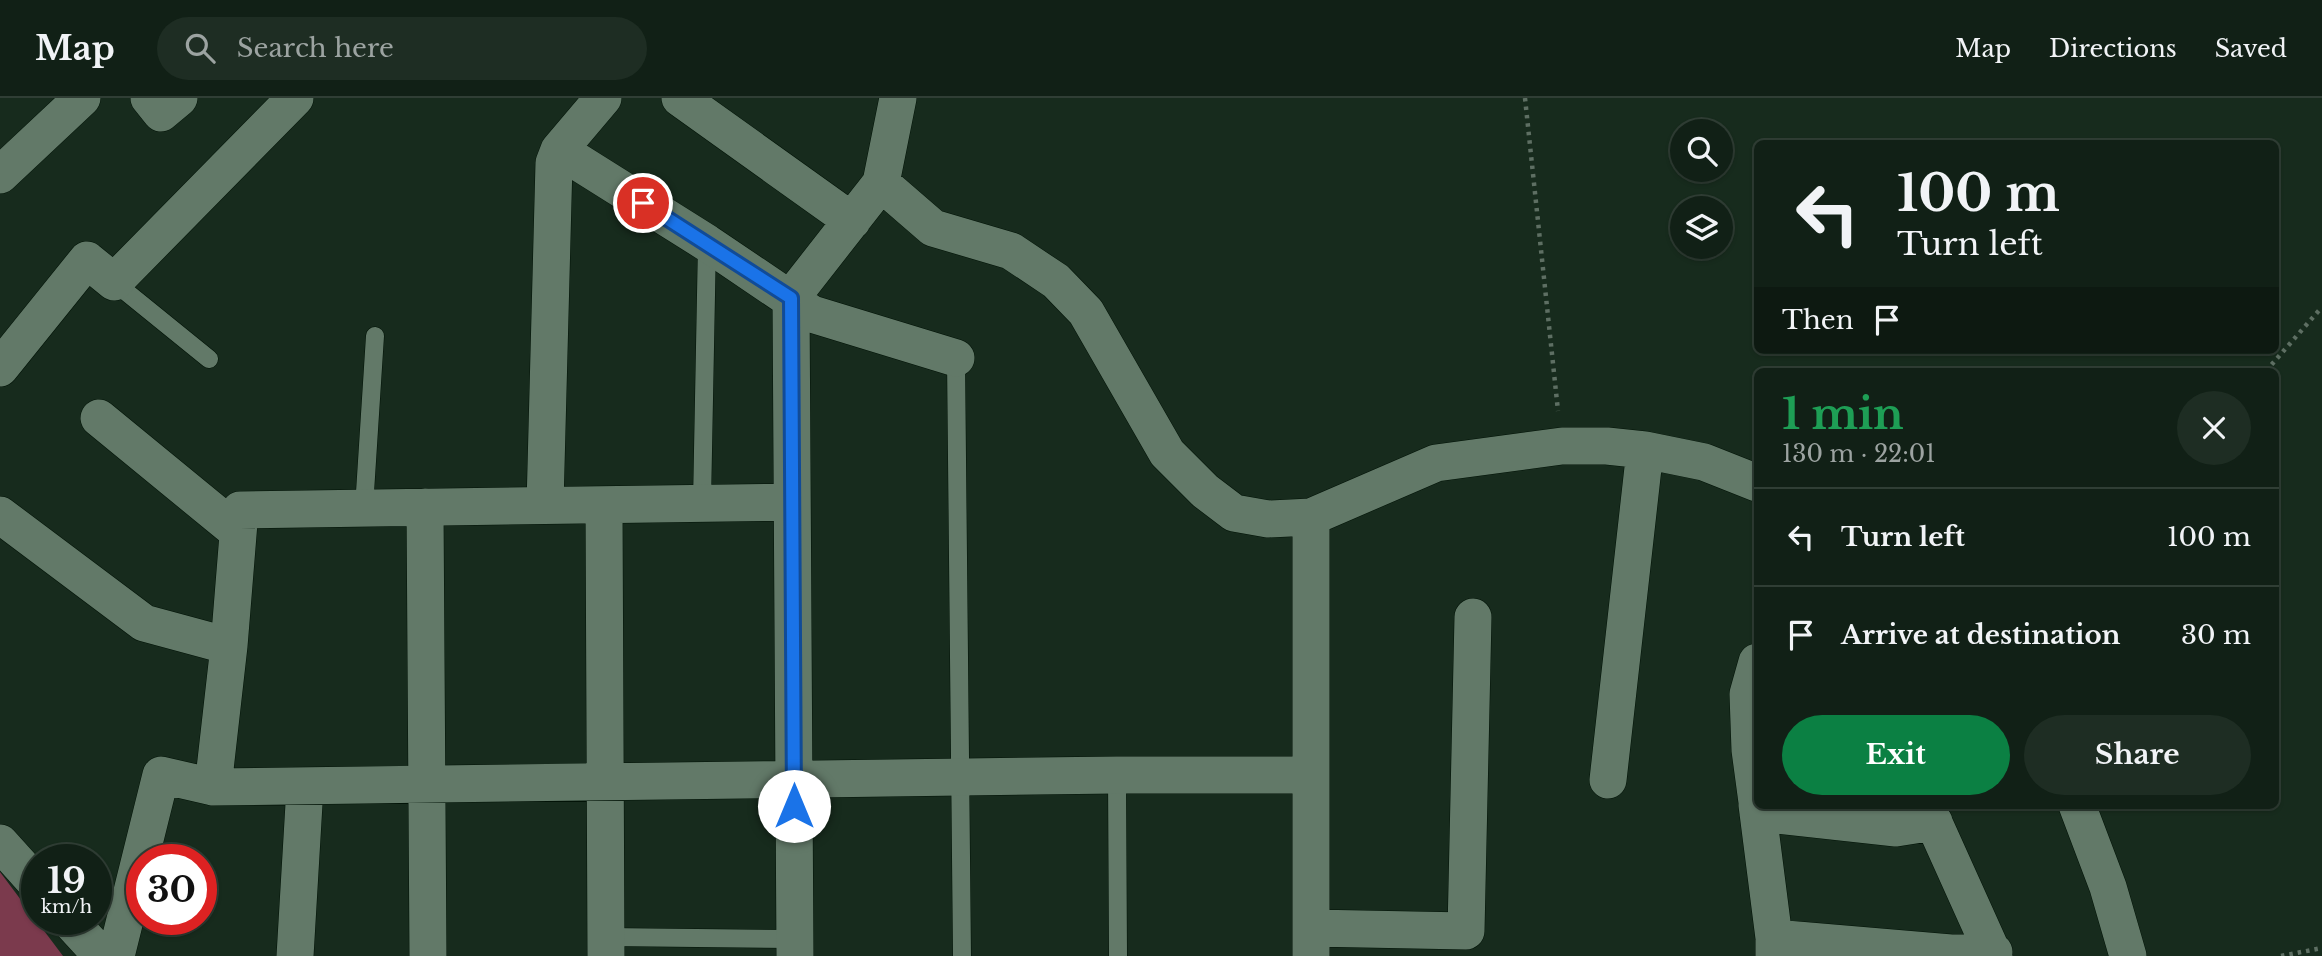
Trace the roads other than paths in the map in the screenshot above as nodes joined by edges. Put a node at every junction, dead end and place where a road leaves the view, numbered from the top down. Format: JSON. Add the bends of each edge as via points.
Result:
{"nodes":[{"id":1,"x":82,"y":98,"type":"edge"},
{"id":2,"x":149,"y":98,"type":"edge"},
{"id":3,"x":178,"y":98,"type":"edge"},
{"id":4,"x":295,"y":98,"type":"edge"},
{"id":5,"x":603,"y":98,"type":"edge"},
{"id":6,"x":680,"y":98,"type":"edge"},
{"id":7,"x":898,"y":98,"type":"edge"},
{"id":8,"x":559,"y":150,"type":"junction"},
{"id":9,"x":0,"y":175,"type":"edge"},
{"id":10,"x":881,"y":183,"type":"junction"},
{"id":11,"x":852,"y":220,"type":"junction"},
{"id":12,"x":707,"y":243,"type":"junction"},
{"id":13,"x":114,"y":282,"type":"junction"},
{"id":14,"x":791,"y":298,"type":"junction"},
{"id":15,"x":375,"y":336,"type":"dead end"},
{"id":16,"x":956,"y":358,"type":"joint"},
{"id":17,"x":209,"y":359,"type":"dead end"},
{"id":18,"x":0,"y":368,"type":"edge"},
{"id":19,"x":99,"y":418,"type":"dead end"},
{"id":20,"x":1645,"y":450,"type":"junction"},
{"id":21,"x":1754,"y":481,"type":"edge"},
{"id":22,"x":792,"y":502,"type":"junction"},
{"id":23,"x":702,"y":503,"type":"junction"},
{"id":24,"x":545,"y":505,"type":"junction"},
{"id":25,"x":604,"y":505,"type":"junction"},
{"id":26,"x":425,"y":507,"type":"junction"},
{"id":27,"x":364,"y":508,"type":"junction"},
{"id":28,"x":0,"y":515,"type":"edge"},
{"id":29,"x":1311,"y":517,"type":"junction"},
{"id":30,"x":238,"y":532,"type":"junction"},
{"id":31,"x":1473,"y":617,"type":"dead end"},
{"id":32,"x":229,"y":646,"type":"junction"},
{"id":33,"x":1754,"y":673,"type":"edge"},
{"id":34,"x":1116,"y":775,"type":"junction"},
{"id":35,"x":1311,"y":775,"type":"junction"},
{"id":36,"x":961,"y":777,"type":"junction"},
{"id":37,"x":1754,"y":778,"type":"edge"},
{"id":38,"x":794,"y":779,"type":"junction"},
{"id":39,"x":1608,"y":780,"type":"dead end"},
{"id":40,"x":605,"y":782,"type":"junction"},
{"id":41,"x":427,"y":785,"type":"junction"},
{"id":42,"x":213,"y":787,"type":"junction"},
{"id":43,"x":305,"y":787,"type":"junction"},
{"id":44,"x":1758,"y":809,"type":"edge"},
{"id":45,"x":1771,"y":809,"type":"edge"},
{"id":46,"x":2079,"y":809,"type":"edge"},
{"id":47,"x":1930,"y":814,"type":"edge"},
{"id":48,"x":0,"y":843,"type":"edge"},
{"id":49,"x":21,"y":866,"type":"edge"},
{"id":50,"x":83,"y":935,"type":"edge"},
{"id":51,"x":1311,"y":942,"type":"edge"},
{"id":52,"x":606,"y":946,"type":"edge"},
{"id":53,"x":1774,"y":947,"type":"edge"},
{"id":54,"x":795,"y":948,"type":"edge"},
{"id":55,"x":1994,"y":954,"type":"edge"},
{"id":56,"x":102,"y":956,"type":"edge"},
{"id":57,"x":116,"y":956,"type":"edge"},
{"id":58,"x":295,"y":956,"type":"edge"},
{"id":59,"x":428,"y":956,"type":"edge"},
{"id":60,"x":962,"y":956,"type":"edge"},
{"id":61,"x":1118,"y":956,"type":"edge"},
{"id":62,"x":2128,"y":956,"type":"edge"}],
"edges":[{"from":1,"to":9,"type":"street"},
{"from":2,"to":3,"type":"street","via":[[161,113]]},
{"from":4,"to":13,"type":"street"},
{"from":5,"to":8,"type":"street"},
{"from":6,"to":11,"type":"street"},
{"from":7,"to":10,"type":"street"},
{"from":8,"to":12,"type":"street"},
{"from":8,"to":24,"type":"street","via":[[554,163]]},
{"from":10,"to":11,"type":"street"},
{"from":10,"to":29,"type":"street","via":[[933,228],[1011,251],[1056,281],[1086,312],[1167,453],[1205,491],[1234,513],[1268,519]]},
{"from":11,"to":14,"type":"street"},
{"from":12,"to":14,"type":"street"},
{"from":12,"to":23,"type":"lane"},
{"from":13,"to":17,"type":"lane"},
{"from":13,"to":18,"type":"street","via":[[87,260]]},
{"from":14,"to":16,"type":"street","via":[[812,314]]},
{"from":14,"to":22,"type":"street"},
{"from":15,"to":27,"type":"lane"},
{"from":16,"to":36,"type":"lane"},
{"from":19,"to":30,"type":"street"},
{"from":20,"to":21,"type":"street","via":[[1704,462]]},
{"from":20,"to":29,"type":"street","via":[[1562,446],[1436,463]]},
{"from":20,"to":39,"type":"street"},
{"from":22,"to":23,"type":"street"},
{"from":22,"to":38,"type":"street"},
{"from":23,"to":25,"type":"street"},
{"from":24,"to":25,"type":"street"},
{"from":24,"to":26,"type":"street"},
{"from":25,"to":40,"type":"street"},
{"from":26,"to":27,"type":"street"},
{"from":26,"to":41,"type":"street"},
{"from":27,"to":30,"type":"street","via":[[240,510]]},
{"from":28,"to":32,"type":"street","via":[[144,623]]},
{"from":29,"to":35,"type":"street"},
{"from":30,"to":32,"type":"street"},
{"from":31,"to":51,"type":"street","via":[[1466,931]]},
{"from":32,"to":42,"type":"street"},
{"from":33,"to":37,"type":"street","via":[[1748,694]]},
{"from":34,"to":35,"type":"street"},
{"from":34,"to":36,"type":"street"},
{"from":34,"to":61,"type":"lane"},
{"from":35,"to":51,"type":"street"},
{"from":36,"to":38,"type":"street"},
{"from":36,"to":60,"type":"lane"},
{"from":38,"to":40,"type":"street"},
{"from":38,"to":54,"type":"street"},
{"from":40,"to":41,"type":"street"},
{"from":40,"to":52,"type":"street"},
{"from":41,"to":43,"type":"street"},
{"from":41,"to":59,"type":"street"},
{"from":42,"to":43,"type":"street"},
{"from":42,"to":57,"type":"street","via":[[161,775]]},
{"from":43,"to":58,"type":"street"},
{"from":44,"to":53,"type":"street"},
{"from":45,"to":47,"type":"street","via":[[1896,828]]},
{"from":46,"to":62,"type":"street"},
{"from":47,"to":55,"type":"street"},
{"from":48,"to":49,"type":"street"},
{"from":50,"to":56,"type":"street"},
{"from":52,"to":54,"type":"lane"},
{"from":53,"to":55,"type":"street"}]}
